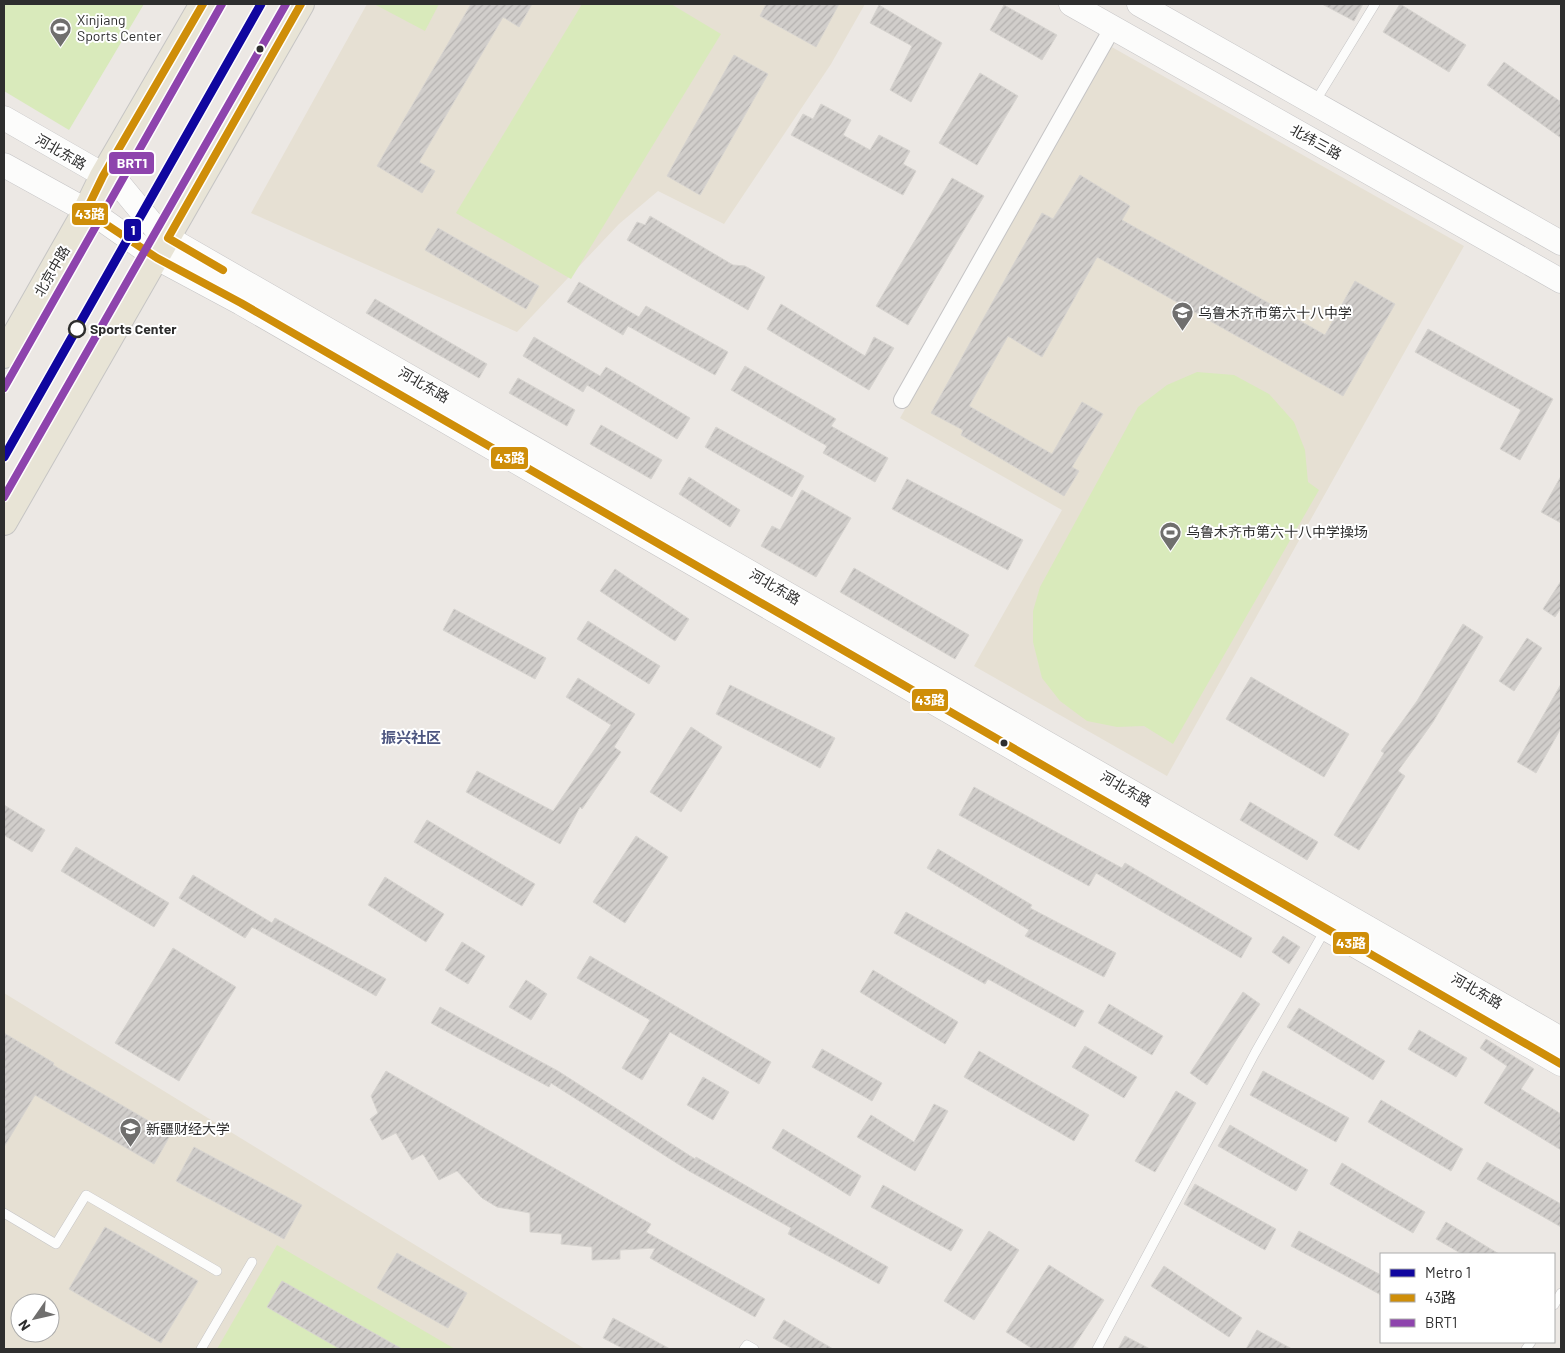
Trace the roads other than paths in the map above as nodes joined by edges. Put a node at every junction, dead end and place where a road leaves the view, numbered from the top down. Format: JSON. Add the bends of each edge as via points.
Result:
{"nodes":[{"id":1,"x":203,"y":4,"type":"edge"},
{"id":2,"x":222,"y":4,"type":"edge"},
{"id":3,"x":286,"y":4,"type":"edge"},
{"id":4,"x":301,"y":4,"type":"edge"},
{"id":5,"x":1071,"y":4,"type":"edge"},
{"id":6,"x":1139,"y":4,"type":"edge"},
{"id":7,"x":1374,"y":4,"type":"edge"},
{"id":8,"x":1113,"y":27,"type":"junction"},
{"id":9,"x":1315,"y":103,"type":"junction"},
{"id":10,"x":4,"y":118,"type":"edge"},
{"id":11,"x":4,"y":165,"type":"edge"},
{"id":12,"x":111,"y":180,"type":"junction"},
{"id":13,"x":93,"y":214,"type":"junction"},
{"id":14,"x":1561,"y":243,"type":"edge"},
{"id":15,"x":157,"y":244,"type":"junction"},
{"id":16,"x":1558,"y":272,"type":"edge"},
{"id":17,"x":4,"y":355,"type":"edge"},
{"id":18,"x":4,"y":388,"type":"edge"},
{"id":19,"x":902,"y":400,"type":"dead end"},
{"id":20,"x":4,"y":497,"type":"edge"},
{"id":21,"x":4,"y":522,"type":"edge"},
{"id":22,"x":1326,"y":927,"type":"junction"},
{"id":23,"x":1561,"y":1039,"type":"edge"},
{"id":24,"x":1561,"y":1064,"type":"edge"},
{"id":25,"x":4,"y":1213,"type":"edge"},
{"id":26,"x":252,"y":1262,"type":"dead end"},
{"id":27,"x":218,"y":1272,"type":"dead end"},
{"id":28,"x":201,"y":1349,"type":"edge"},
{"id":29,"x":744,"y":1349,"type":"edge"},
{"id":30,"x":754,"y":1349,"type":"edge"},
{"id":31,"x":1098,"y":1349,"type":"edge"}],
"edges":[{"from":1,"to":12,"type":"main road","name":"北京中路"},
{"from":2,"to":12,"type":"lane"},
{"from":3,"to":15,"type":"lane"},
{"from":4,"to":15,"type":"main road","via":[[194,190]]},
{"from":5,"to":8,"type":"main road","name":"北纬三路"},
{"from":6,"to":9,"type":"main road"},
{"from":7,"to":9,"type":"lane"},
{"from":8,"to":16,"type":"main road","name":"北纬三路"},
{"from":8,"to":19,"type":"street"},
{"from":9,"to":14,"type":"main road"},
{"from":10,"to":12,"type":"main road","name":"河北东路"},
{"from":11,"to":13,"type":"main road"},
{"from":12,"to":13,"type":"main road","name":"北京中路"},
{"from":12,"to":15,"type":"main road","name":"河北东路"},
{"from":13,"to":15,"type":"main road"},
{"from":13,"to":17,"type":"main road","name":"北京中路"},
{"from":13,"to":18,"type":"lane"},
{"from":15,"to":20,"type":"lane"},
{"from":15,"to":21,"type":"main road"},
{"from":15,"to":22,"type":"main road","via":[[249,308]]},
{"from":15,"to":23,"type":"main road","name":"河北东路"},
{"from":22,"to":24,"type":"main road"},
{"from":22,"to":31,"type":"lane","via":[[1250,1062]]},
{"from":25,"to":27,"type":"lane","via":[[56,1244],[86,1195]]},
{"from":26,"to":28,"type":"lane"},
{"from":29,"to":30,"type":"lane","via":[[747,1345]]}]}
